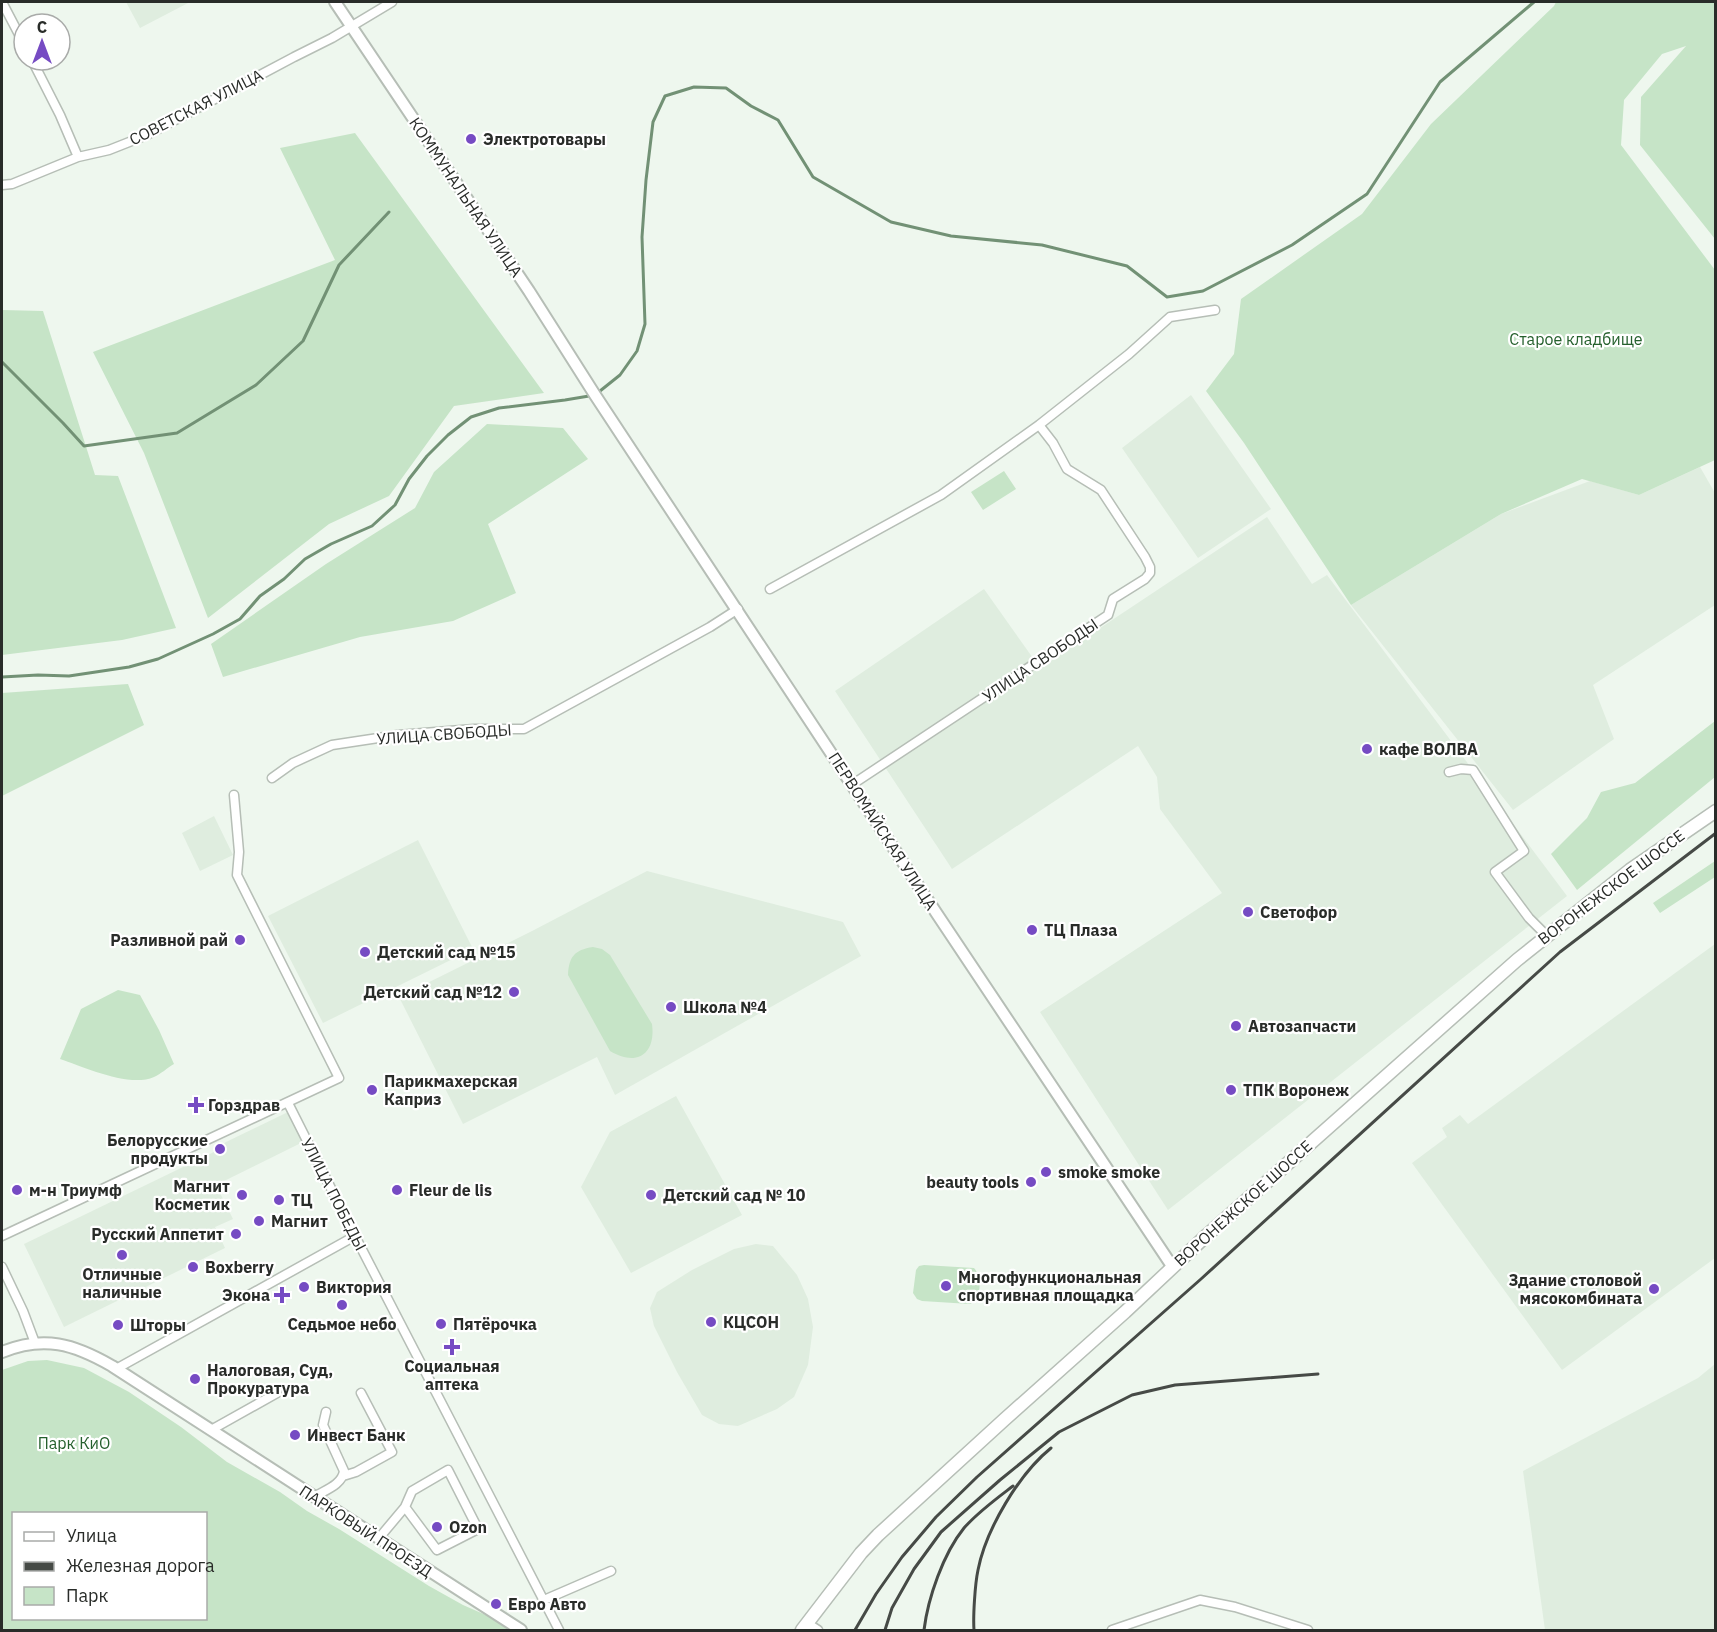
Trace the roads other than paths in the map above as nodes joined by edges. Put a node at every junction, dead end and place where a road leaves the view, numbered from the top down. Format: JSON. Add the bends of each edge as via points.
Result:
{"nodes":[{"id":1,"x":2,"y":2,"type":"edge"},
{"id":2,"x":334,"y":2,"type":"edge"},
{"id":3,"x":392,"y":2,"type":"edge"},
{"id":4,"x":12,"y":21,"type":"edge"},
{"id":5,"x":351,"y":27,"type":"junction"},
{"id":6,"x":38,"y":72,"type":"edge"},
{"id":7,"x":78,"y":157,"type":"junction"},
{"id":8,"x":2,"y":185,"type":"edge"},
{"id":9,"x":1215,"y":310,"type":"dead end"},
{"id":10,"x":595,"y":395,"type":"joint"},
{"id":11,"x":1039,"y":425,"type":"junction"},
{"id":12,"x":770,"y":589,"type":"dead end"},
{"id":13,"x":738,"y":609,"type":"junction"},
{"id":14,"x":1449,"y":772,"type":"dead end"},
{"id":15,"x":272,"y":778,"type":"dead end"},
{"id":16,"x":853,"y":784,"type":"junction"},
{"id":17,"x":234,"y":795,"type":"dead end"},
{"id":18,"x":1716,"y":811,"type":"edge"},
{"id":19,"x":1546,"y":935,"type":"junction"},
{"id":20,"x":288,"y":1102,"type":"junction"},
{"id":21,"x":2,"y":1236,"type":"edge"},
{"id":22,"x":355,"y":1236,"type":"junction"},
{"id":23,"x":1172,"y":1266,"type":"junction"},
{"id":24,"x":2,"y":1267,"type":"edge"},
{"id":25,"x":35,"y":1343,"type":"junction"},
{"id":26,"x":2,"y":1352,"type":"edge"},
{"id":27,"x":116,"y":1369,"type":"junction"},
{"id":28,"x":277,"y":1393,"type":"dead end"},
{"id":29,"x":361,"y":1393,"type":"dead end"},
{"id":30,"x":326,"y":1412,"type":"dead end"},
{"id":31,"x":211,"y":1431,"type":"junction"},
{"id":32,"x":344,"y":1476,"type":"junction"},
{"id":33,"x":314,"y":1497,"type":"junction"},
{"id":34,"x":405,"y":1507,"type":"junction"},
{"id":35,"x":379,"y":1538,"type":"junction"},
{"id":36,"x":611,"y":1571,"type":"dead end"},
{"id":37,"x":544,"y":1600,"type":"junction"},
{"id":38,"x":809,"y":1628,"type":"edge"},
{"id":39,"x":521,"y":1630,"type":"edge"},
{"id":40,"x":559,"y":1630,"type":"edge"},
{"id":41,"x":1112,"y":1630,"type":"edge"},
{"id":42,"x":1308,"y":1630,"type":"edge"}],
"edges":[{"from":1,"to":4,"type":"street"},
{"from":2,"to":5,"type":"street","name":"КОММУНАЛЬНАЯ УЛИЦА"},
{"from":3,"to":5,"type":"street","name":"СОВЕТСКАЯ УЛИЦА"},
{"from":5,"to":7,"type":"street","name":"СОВЕТСКАЯ УЛИЦА","via":[[147,135]]},
{"from":5,"to":10,"type":"street","name":"КОММУНАЛЬНАЯ УЛИЦА"},
{"from":6,"to":7,"type":"street"},
{"from":7,"to":8,"type":"street","name":"СОВЕТСКАЯ УЛИЦА"},
{"from":9,"to":11,"type":"street","via":[[1170,317],[1130,354]]},
{"from":10,"to":13,"type":"street","name":"ПЕРВОМАЙСКАЯ УЛИЦА"},
{"from":11,"to":12,"type":"street","via":[[940,495]]},
{"from":11,"to":16,"type":"street","name":"УЛИЦА СВОБОДЫ","via":[[1067,469],[1101,490],[1145,557],[1150,573],[1113,599],[1108,615]]},
{"from":13,"to":15,"type":"street","name":"УЛИЦА СВОБОДЫ","via":[[524,729],[398,735],[332,745],[293,763]]},
{"from":13,"to":16,"type":"street","name":"ПЕРВОМАЙСКАЯ УЛИЦА"},
{"from":14,"to":19,"type":"street","via":[[1473,770],[1519,842],[1524,851],[1495,872]]},
{"from":16,"to":23,"type":"street","name":"ПЕРВОМАЙСКАЯ УЛИЦА"},
{"from":17,"to":20,"type":"street","via":[[237,875],[339,1077]]},
{"from":18,"to":19,"type":"main road","name":"ВОРОНЕЖСКОЕ ШОССЕ","via":[[1630,870]]},
{"from":19,"to":23,"type":"main road","name":"ВОРОНЕЖСКОЕ ШОССЕ"},
{"from":20,"to":21,"type":"street"},
{"from":20,"to":22,"type":"street","name":"УЛИЦА ПОБЕДЫ"},
{"from":22,"to":27,"type":"street"},
{"from":22,"to":37,"type":"street","name":"УЛИЦА ПОБЕДЫ"},
{"from":23,"to":38,"type":"main road","name":"ВОРОНЕЖСКОЕ ШОССЕ","via":[[878,1535],[861,1552]]},
{"from":24,"to":25,"type":"street"},
{"from":25,"to":26,"type":"street"},
{"from":25,"to":27,"type":"street","name":"ПАРКОВЫЙ ПРОЕЗД","via":[[71,1347]]},
{"from":27,"to":31,"type":"street","name":"ПАРКОВЫЙ ПРОЕЗД"},
{"from":28,"to":31,"type":"street"},
{"from":29,"to":32,"type":"street","via":[[392,1452]]},
{"from":30,"to":32,"type":"street","via":[[323,1425]]},
{"from":31,"to":33,"type":"street","name":"ПАРКОВЫЙ ПРОЕЗД"},
{"from":32,"to":33,"type":"street"},
{"from":33,"to":35,"type":"street","name":"ПАРКОВЫЙ ПРОЕЗД"},
{"from":34,"to":34,"type":"street","via":[[438,1550],[478,1529],[448,1470],[412,1491]]},
{"from":34,"to":35,"type":"street"},
{"from":35,"to":39,"type":"street","name":"ПАРКОВЫЙ ПРОЕЗД"},
{"from":36,"to":37,"type":"street"},
{"from":37,"to":40,"type":"street","name":"УЛИЦА ПОБЕДЫ"},
{"from":41,"to":42,"type":"street","via":[[1200,1600]]}]}
